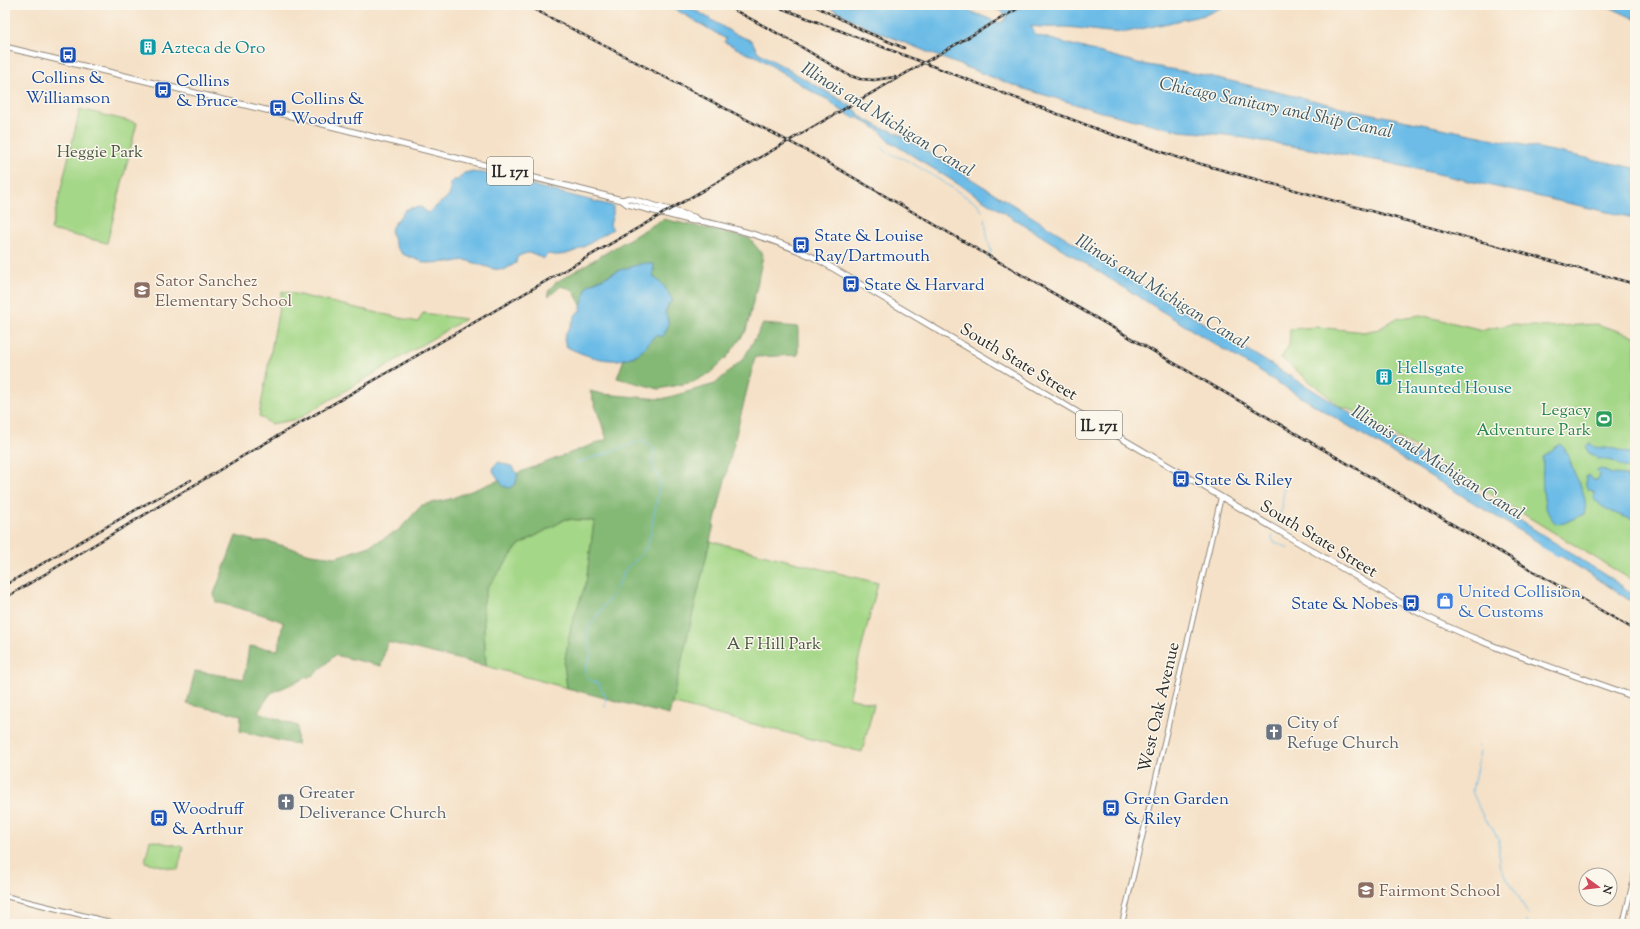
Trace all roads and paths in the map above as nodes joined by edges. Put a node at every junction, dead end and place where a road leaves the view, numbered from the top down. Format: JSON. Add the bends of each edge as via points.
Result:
{"nodes":[{"id":1,"x":5,"y":47,"type":"edge"},
{"id":2,"x":1221,"y":497,"type":"junction"},
{"id":3,"x":1635,"y":697,"type":"edge"},
{"id":4,"x":1635,"y":873,"type":"edge"},
{"id":5,"x":5,"y":896,"type":"edge"},
{"id":6,"x":118,"y":924,"type":"edge"},
{"id":7,"x":1122,"y":924,"type":"edge"},
{"id":8,"x":1623,"y":924,"type":"edge"}],
"edges":[{"from":1,"to":2,"type":"main road","name":"South State Street","number":"IL 171","via":[[622,200],[628,198],[775,241],[804,252],[836,269]]},
{"from":2,"to":3,"type":"main road","name":"South State Street","number":"IL 171","via":[[1408,608],[1440,624]]},
{"from":2,"to":7,"type":"street","name":"West Oak Avenue"},
{"from":4,"to":8,"type":"street"},
{"from":5,"to":6,"type":"street"}]}
